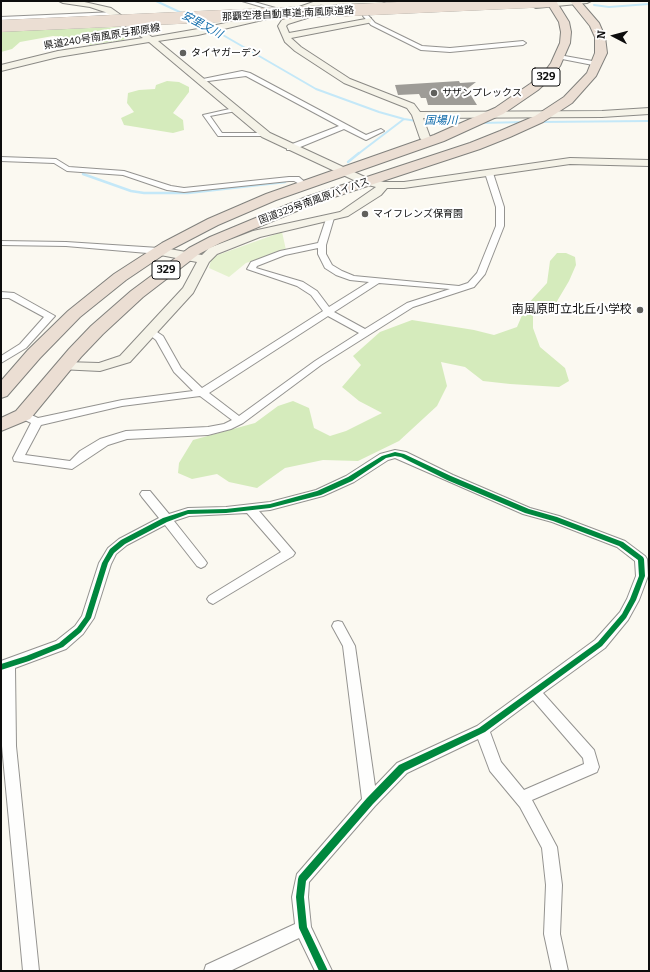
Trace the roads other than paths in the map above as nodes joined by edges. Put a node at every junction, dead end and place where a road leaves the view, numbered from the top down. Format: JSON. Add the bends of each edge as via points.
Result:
{"nodes":[{"id":1,"x":63,"y":1,"type":"edge"},
{"id":2,"x":245,"y":1,"type":"edge"},
{"id":3,"x":324,"y":1,"type":"edge"},
{"id":4,"x":382,"y":1,"type":"edge"},
{"id":5,"x":430,"y":1,"type":"edge"},
{"id":6,"x":487,"y":1,"type":"edge"},
{"id":7,"x":576,"y":1,"type":"edge"},
{"id":8,"x":587,"y":1,"type":"edge"},
{"id":9,"x":552,"y":2,"type":"edge"},
{"id":10,"x":285,"y":12,"type":"junction"},
{"id":11,"x":113,"y":13,"type":"junction"},
{"id":12,"x":304,"y":16,"type":"junction"},
{"id":13,"x":366,"y":17,"type":"junction"},
{"id":14,"x":1,"y":20,"type":"edge"},
{"id":15,"x":98,"y":20,"type":"junction"},
{"id":16,"x":1,"y":23,"type":"edge"},
{"id":17,"x":1,"y":28,"type":"edge"},
{"id":18,"x":286,"y":36,"type":"junction"},
{"id":19,"x":150,"y":40,"type":"junction"},
{"id":20,"x":523,"y":43,"type":"dead end"},
{"id":21,"x":559,"y":57,"type":"junction"},
{"id":22,"x":598,"y":64,"type":"junction"},
{"id":23,"x":1,"y":68,"type":"edge"},
{"id":24,"x":202,"y":80,"type":"junction"},
{"id":25,"x":234,"y":110,"type":"junction"},
{"id":26,"x":649,"y":111,"type":"edge"},
{"id":27,"x":486,"y":117,"type":"junction"},
{"id":28,"x":538,"y":119,"type":"junction"},
{"id":29,"x":419,"y":120,"type":"junction"},
{"id":30,"x":346,"y":126,"type":"junction"},
{"id":31,"x":381,"y":131,"type":"dead end"},
{"id":32,"x":266,"y":135,"type":"junction"},
{"id":33,"x":430,"y":142,"type":"junction"},
{"id":34,"x":290,"y":148,"type":"junction"},
{"id":35,"x":1,"y":159,"type":"edge"},
{"id":36,"x":432,"y":159,"type":"junction"},
{"id":37,"x":649,"y":163,"type":"edge"},
{"id":38,"x":342,"y":172,"type":"junction"},
{"id":39,"x":489,"y":173,"type":"junction"},
{"id":40,"x":441,"y":180,"type":"junction"},
{"id":41,"x":364,"y":182,"type":"junction"},
{"id":42,"x":303,"y":184,"type":"junction"},
{"id":43,"x":384,"y":185,"type":"junction"},
{"id":44,"x":330,"y":218,"type":"junction"},
{"id":45,"x":1,"y":243,"type":"edge"},
{"id":46,"x":322,"y":245,"type":"junction"},
{"id":47,"x":159,"y":251,"type":"junction"},
{"id":48,"x":187,"y":256,"type":"junction"},
{"id":49,"x":204,"y":260,"type":"junction"},
{"id":50,"x":378,"y":280,"type":"junction"},
{"id":51,"x":460,"y":287,"type":"junction"},
{"id":52,"x":1,"y":295,"type":"edge"},
{"id":53,"x":329,"y":313,"type":"junction"},
{"id":54,"x":151,"y":332,"type":"junction"},
{"id":55,"x":365,"y":333,"type":"junction"},
{"id":56,"x":1,"y":360,"type":"edge"},
{"id":57,"x":64,"y":366,"type":"junction"},
{"id":58,"x":1,"y":392,"type":"edge"},
{"id":59,"x":202,"y":393,"type":"junction"},
{"id":60,"x":30,"y":419,"type":"junction"},
{"id":61,"x":239,"y":421,"type":"junction"},
{"id":62,"x":1,"y":425,"type":"edge"},
{"id":63,"x":146,"y":494,"type":"dead end"},
{"id":64,"x":249,"y":508,"type":"junction"},
{"id":65,"x":165,"y":520,"type":"junction"},
{"id":66,"x":201,"y":564,"type":"dead end"},
{"id":67,"x":213,"y":599,"type":"dead end"},
{"id":68,"x":338,"y":626,"type":"dead end"},
{"id":69,"x":5,"y":667,"type":"edge"},
{"id":70,"x":534,"y":692,"type":"junction"},
{"id":71,"x":482,"y":730,"type":"junction"},
{"id":72,"x":521,"y":798,"type":"junction"},
{"id":73,"x":370,"y":801,"type":"junction"},
{"id":74,"x":304,"y":928,"type":"junction"},
{"id":75,"x":31,"y":971,"type":"edge"},
{"id":76,"x":212,"y":971,"type":"edge"},
{"id":77,"x":324,"y":971,"type":"edge"},
{"id":78,"x":560,"y":971,"type":"edge"}],
"edges":[{"from":1,"to":11,"type":"street","via":[[98,6]]},
{"from":2,"to":10,"type":"street"},
{"from":3,"to":10,"type":"street","name":"県道240号南風原与那原線"},
{"from":4,"to":12,"type":"street","via":[[334,2]]},
{"from":5,"to":15,"type":"highway","bridge":true,"via":[[142,15]]},
{"from":6,"to":15,"type":"highway","name":"那覇空港自動車道;南風原道路","bridge":true},
{"from":7,"to":8,"type":"street"},
{"from":7,"to":9,"type":"street"},
{"from":7,"to":22,"type":"highway","name":"国道329号南風原バイパス","number":"329","via":[[592,21],[600,37],[601,53]]},
{"from":9,"to":13,"type":"street","via":[[516,7]]},
{"from":9,"to":17,"type":"highway","name":"那覇空港自動車道;南風原道路","bridge":true},
{"from":9,"to":17,"type":"highway","bridge":true,"via":[[79,27]]},
{"from":9,"to":21,"type":"highway","name":"国道329号南風原バイパス","number":"329","via":[[562,16],[566,32],[565,43]]},
{"from":10,"to":12,"type":"street"},
{"from":10,"to":19,"type":"street","name":"県道240号南風原与那原線","via":[[210,30]]},
{"from":11,"to":14,"type":"street"},
{"from":11,"to":19,"type":"street"},
{"from":12,"to":13,"type":"street"},
{"from":12,"to":18,"type":"street","via":[[283,24]]},
{"from":13,"to":18,"type":"street"},
{"from":13,"to":20,"type":"street","via":[[373,24],[429,50]]},
{"from":15,"to":16,"type":"highway","name":"那覇空港自動車道;南風原道路","bridge":true},
{"from":18,"to":29,"type":"street","via":[[298,49],[347,81],[405,102],[415,110]]},
{"from":19,"to":23,"type":"street","name":"県道240号南風原与那原線","via":[[58,54]]},
{"from":19,"to":24,"type":"street"},
{"from":21,"to":22,"type":"street"},
{"from":21,"to":27,"type":"highway","name":"国道329号南風原バイパス","number":"329","via":[[547,76],[534,87]]},
{"from":22,"to":28,"type":"highway","name":"国道329号南風原バイパス","number":"329","via":[[580,89]]},
{"from":24,"to":25,"type":"street"},
{"from":24,"to":30,"type":"street","via":[[248,74]]},
{"from":25,"to":32,"type":"street"},
{"from":25,"to":32,"type":"street","via":[[206,115],[220,134]]},
{"from":26,"to":28,"type":"street"},
{"from":27,"to":28,"type":"street"},
{"from":27,"to":29,"type":"street"},
{"from":27,"to":33,"type":"highway","name":"国道329号南風原バイパス","number":"329"},
{"from":28,"to":36,"type":"highway","name":"国道329号南風原バイパス","number":"329","via":[[475,146]]},
{"from":29,"to":33,"type":"street","via":[[425,138]]},
{"from":30,"to":31,"type":"street","via":[[366,138]]},
{"from":30,"to":34,"type":"street"},
{"from":32,"to":34,"type":"street"},
{"from":33,"to":38,"type":"highway","name":"国道329号南風原バイパス","number":"329"},
{"from":34,"to":38,"type":"street"},
{"from":35,"to":42,"type":"street","via":[[56,161],[67,169],[124,173],[184,190],[289,179],[296,179]]},
{"from":36,"to":40,"type":"street"},
{"from":36,"to":41,"type":"highway","name":"国道329号南風原バイパス","number":"329"},
{"from":37,"to":39,"type":"street","via":[[570,161]]},
{"from":38,"to":41,"type":"street"},
{"from":38,"to":42,"type":"highway","name":"国道329号南風原バイパス","number":"329"},
{"from":39,"to":40,"type":"street"},
{"from":39,"to":51,"type":"street","via":[[500,207],[500,226],[481,274],[471,285]]},
{"from":40,"to":43,"type":"street"},
{"from":41,"to":43,"type":"street"},
{"from":41,"to":48,"type":"highway","name":"国道329号南風原バイパス","number":"329","via":[[268,217],[215,240]]},
{"from":42,"to":47,"type":"highway","name":"国道329号南風原バイパス","number":"329","via":[[228,215]]},
{"from":43,"to":44,"type":"street","via":[[344,214]]},
{"from":44,"to":46,"type":"street"},
{"from":44,"to":49,"type":"street","via":[[257,234],[213,251]]},
{"from":45,"to":47,"type":"street","via":[[66,244]]},
{"from":46,"to":50,"type":"street","via":[[322,254],[328,266],[339,273],[353,278]]},
{"from":46,"to":53,"type":"street","via":[[283,253],[254,264],[251,269],[300,284],[314,293]]},
{"from":47,"to":48,"type":"street"},
{"from":47,"to":58,"type":"highway","name":"国道329号南風原バイパス","number":"329","via":[[120,277],[74,314]]},
{"from":48,"to":49,"type":"street"},
{"from":48,"to":57,"type":"highway","name":"国道329号南風原バイパス","number":"329","via":[[109,318]]},
{"from":49,"to":54,"type":"street","via":[[188,290]]},
{"from":50,"to":51,"type":"street"},
{"from":50,"to":53,"type":"street"},
{"from":51,"to":55,"type":"street","via":[[410,306]]},
{"from":52,"to":56,"type":"street","via":[[11,295],[50,316],[23,346]]},
{"from":53,"to":55,"type":"street"},
{"from":53,"to":59,"type":"street"},
{"from":54,"to":57,"type":"street","via":[[125,360],[100,367]]},
{"from":54,"to":59,"type":"street","via":[[160,338],[177,370]]},
{"from":55,"to":61,"type":"street","via":[[318,363]]},
{"from":57,"to":60,"type":"highway","name":"国道329号南風原バイパス","number":"329","via":[[39,398]]},
{"from":59,"to":60,"type":"street","via":[[122,403]]},
{"from":59,"to":61,"type":"street"},
{"from":60,"to":61,"type":"street","via":[[18,458],[72,465],[104,442],[126,434],[208,431],[227,427]]},
{"from":60,"to":62,"type":"highway","name":"国道329号南風原バイパス","number":"329"},
{"from":63,"to":65,"type":"street"},
{"from":64,"to":65,"type":"street","via":[[188,512]]},
{"from":64,"to":67,"type":"street","via":[[289,553]]},
{"from":64,"to":70,"type":"street","via":[[270,506],[319,493],[350,479],[384,457],[395,454],[527,511],[622,544],[641,559],[642,576],[624,616],[600,644]]},
{"from":65,"to":66,"type":"street"},
{"from":65,"to":69,"type":"street","via":[[123,542],[112,551],[104,563],[88,618],[79,630],[61,645]]},
{"from":68,"to":73,"type":"street","via":[[349,646]]},
{"from":69,"to":75,"type":"street","via":[[9,746]]},
{"from":70,"to":71,"type":"street"},
{"from":70,"to":72,"type":"street","via":[[589,755],[592,767]]},
{"from":71,"to":72,"type":"street","via":[[495,766]]},
{"from":71,"to":73,"type":"street","via":[[402,768]]},
{"from":72,"to":78,"type":"street","via":[[550,847],[554,885],[552,934]]},
{"from":73,"to":74,"type":"street","via":[[302,879],[300,897]]},
{"from":74,"to":76,"type":"street"},
{"from":74,"to":77,"type":"street"}]}
